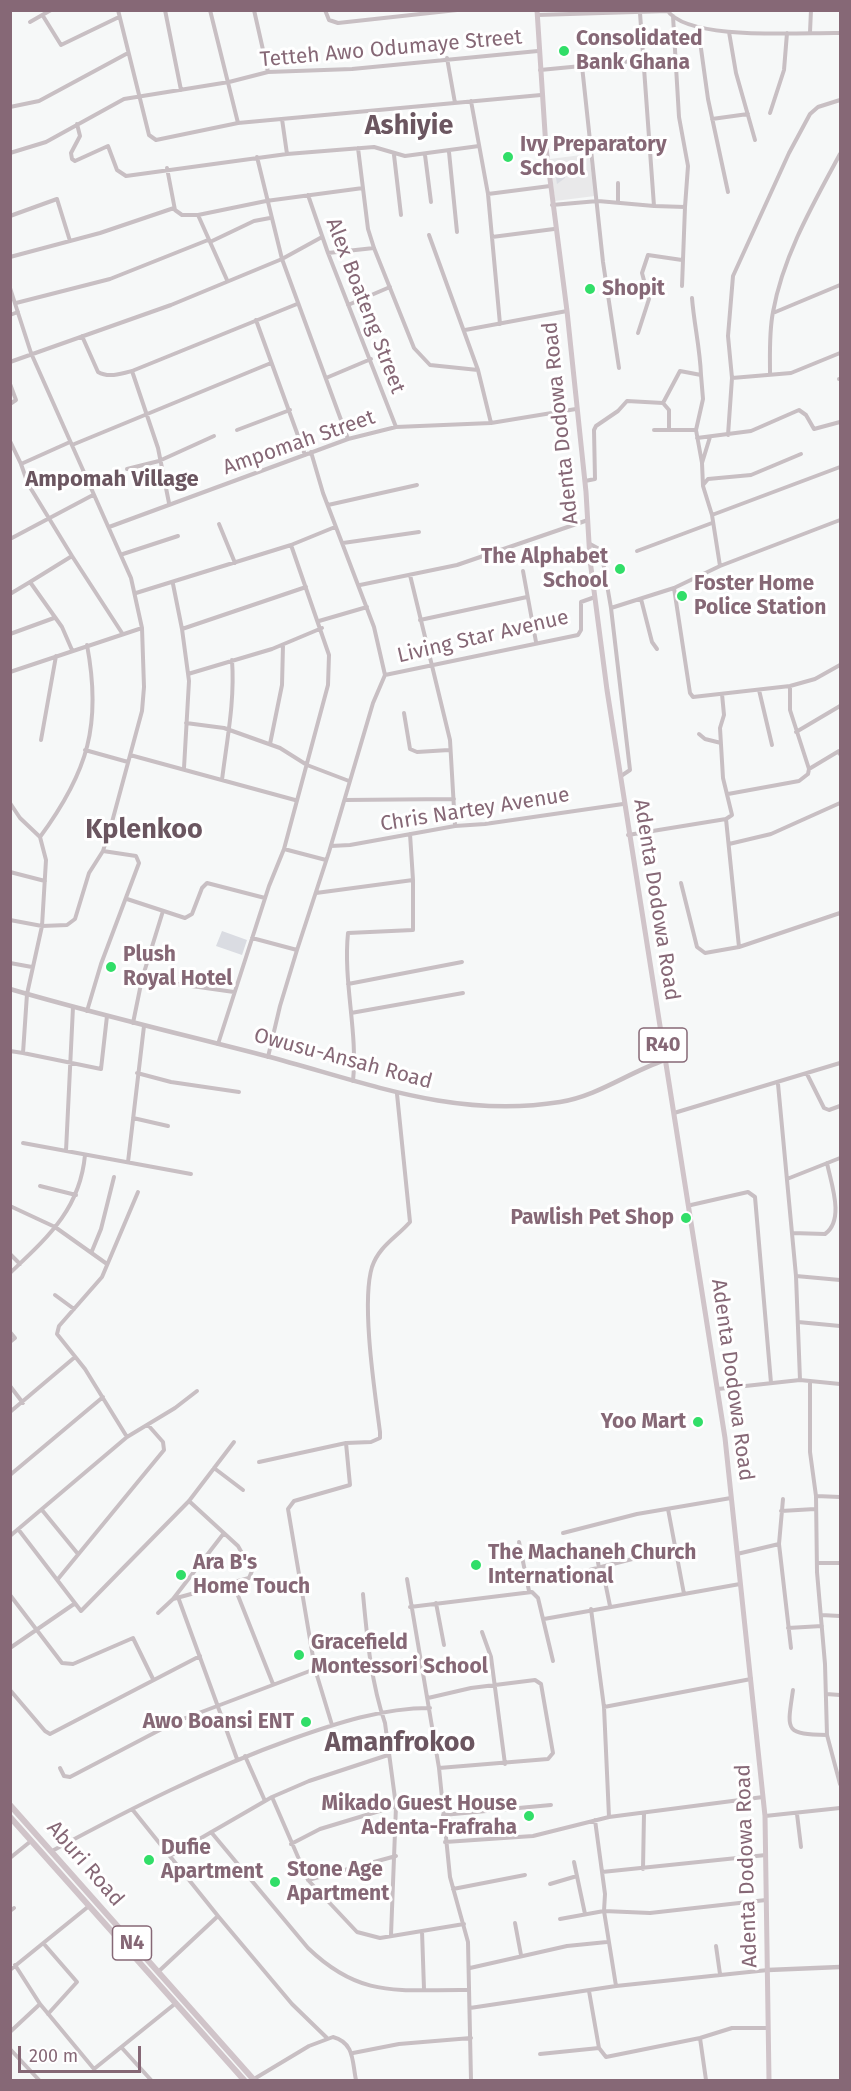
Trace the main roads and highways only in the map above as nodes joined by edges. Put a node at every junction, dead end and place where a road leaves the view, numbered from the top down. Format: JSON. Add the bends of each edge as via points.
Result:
{"nodes":[{"id":1,"x":537,"y":13,"type":"edge"},
{"id":2,"x":10,"y":1805,"type":"edge"},
{"id":3,"x":10,"y":1817,"type":"edge"},
{"id":4,"x":240,"y":2071,"type":"junction"},
{"id":5,"x":243,"y":2080,"type":"edge"},
{"id":6,"x":253,"y":2080,"type":"edge"},
{"id":7,"x":769,"y":2080,"type":"edge"}],
"edges":[{"from":1,"to":7,"type":"main road","name":"Adenta Dodowa Road","number":"R40","via":[[550,186],[567,311],[595,597],[623,804],[691,1205],[731,1498],[765,1816]]},
{"from":2,"to":4,"type":"highway","name":"Aburi Road","number":"N4"},
{"from":3,"to":4,"type":"highway","name":"Aburi Road","number":"N4"},
{"from":4,"to":5,"type":"highway","name":"Aburi Road","number":"N4"},
{"from":4,"to":6,"type":"highway","name":"Aburi Road","number":"N4"}]}
